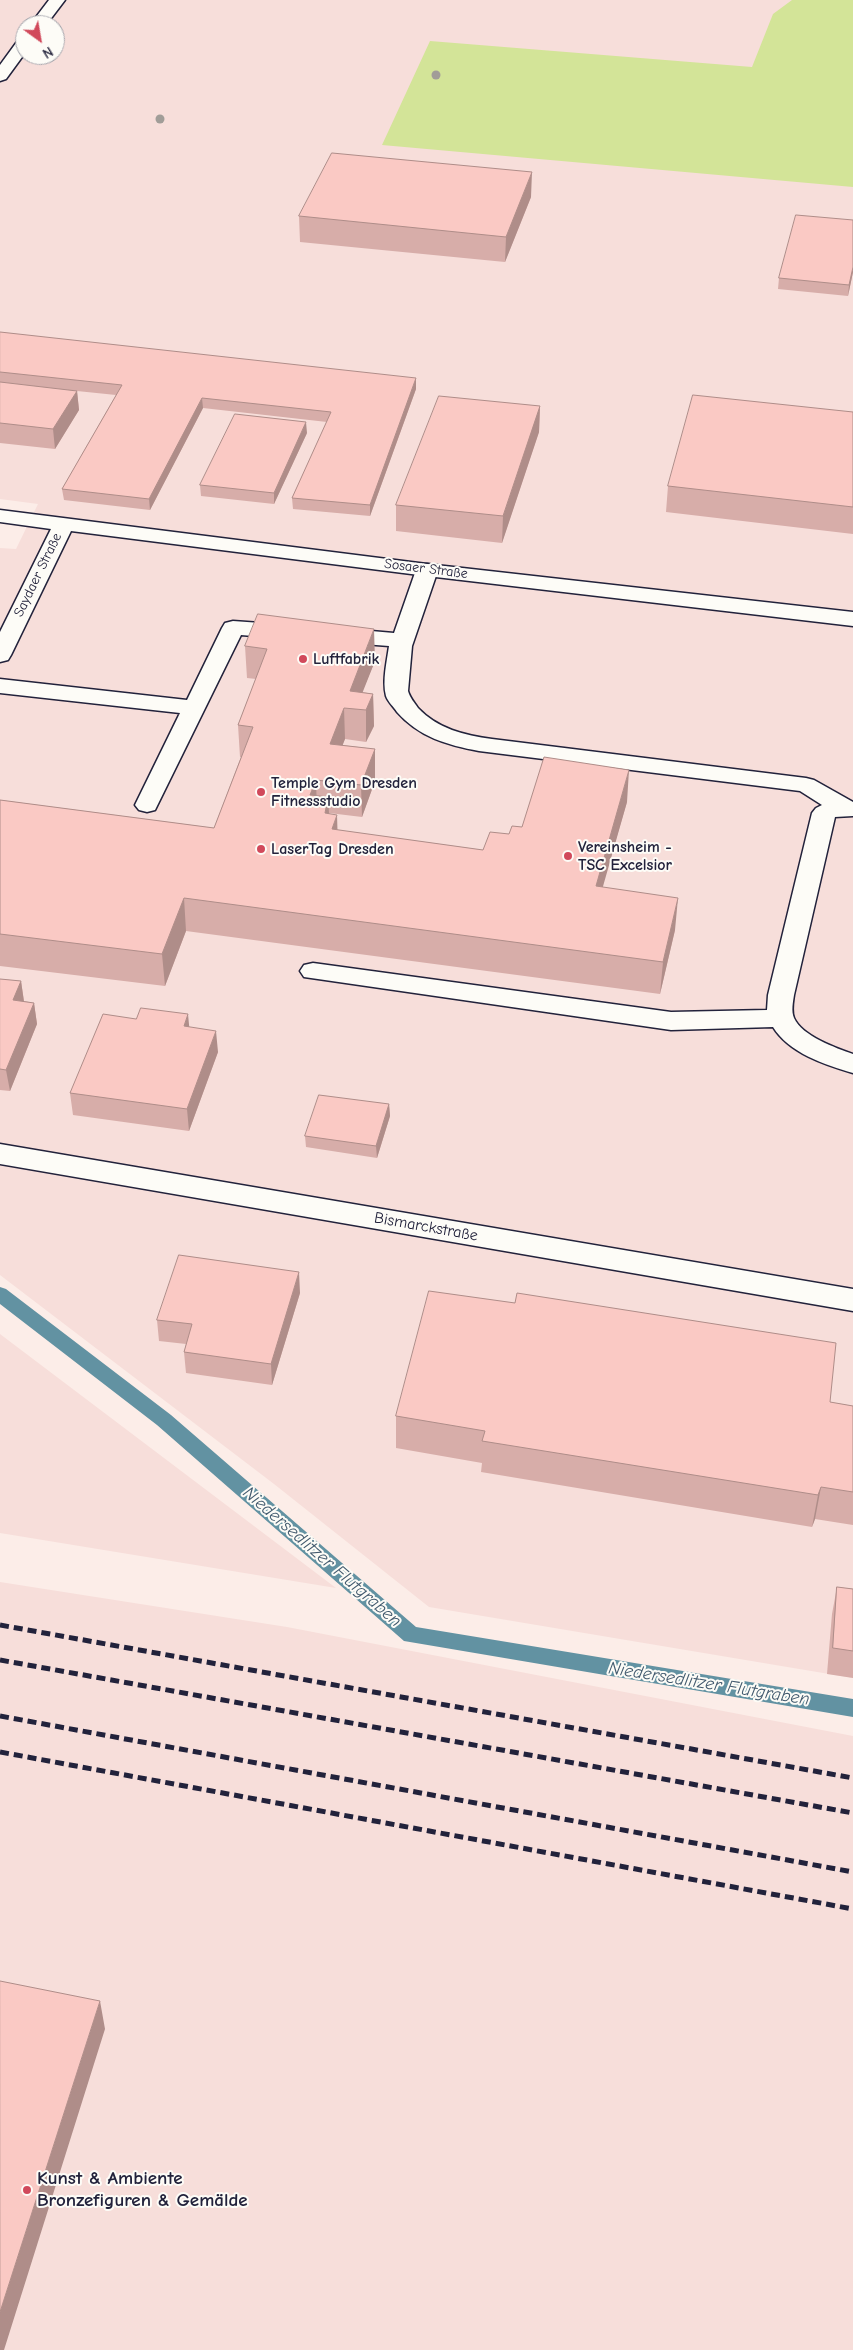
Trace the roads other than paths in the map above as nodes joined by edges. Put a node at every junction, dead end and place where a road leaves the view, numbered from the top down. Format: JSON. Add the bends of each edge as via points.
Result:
{"nodes":[{"id":1,"x":57,"y":0,"type":"edge"},
{"id":2,"x":46,"y":15,"type":"edge"},
{"id":3,"x":15,"y":56,"type":"edge"},
{"id":4,"x":0,"y":76,"type":"edge"},
{"id":5,"x":0,"y":516,"type":"edge"},
{"id":6,"x":64,"y":523,"type":"junction"},
{"id":7,"x":427,"y":570,"type":"junction"},
{"id":8,"x":853,"y":619,"type":"edge"},
{"id":9,"x":402,"y":640,"type":"junction"},
{"id":10,"x":0,"y":655,"type":"edge"},
{"id":11,"x":0,"y":686,"type":"edge"},
{"id":12,"x":194,"y":708,"type":"junction"},
{"id":13,"x":147,"y":806,"type":"dead end"},
{"id":14,"x":848,"y":809,"type":"edge"},
{"id":15,"x":313,"y":971,"type":"dead end"},
{"id":16,"x":780,"y":1018,"type":"junction"},
{"id":17,"x":853,"y":1064,"type":"edge"},
{"id":18,"x":0,"y":1154,"type":"edge"},
{"id":19,"x":853,"y":1300,"type":"edge"}],
"edges":[{"from":1,"to":2,"type":"street"},
{"from":3,"to":4,"type":"street"},
{"from":5,"to":6,"type":"street","name":"Sosaer Straße"},
{"from":6,"to":7,"type":"street","name":"Sosaer Straße"},
{"from":6,"to":10,"type":"street","name":"Saydaer Straße"},
{"from":7,"to":8,"type":"street","name":"Sosaer Straße"},
{"from":7,"to":9,"type":"street"},
{"from":9,"to":12,"type":"street","via":[[233,628]]},
{"from":9,"to":14,"type":"street","via":[[398,655],[398,698],[413,717],[433,731],[470,743],[806,785]]},
{"from":11,"to":12,"type":"street"},
{"from":12,"to":13,"type":"street"},
{"from":14,"to":16,"type":"street","via":[[832,809],[824,813],[781,995]]},
{"from":15,"to":16,"type":"street","via":[[671,1021]]},
{"from":16,"to":17,"type":"street","via":[[789,1031],[809,1045]]},
{"from":18,"to":19,"type":"street","name":"Bismarckstraße"}]}
